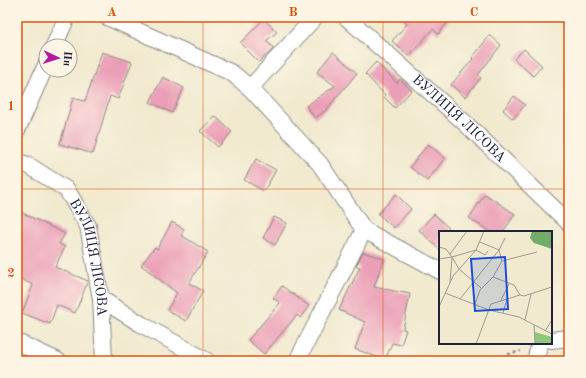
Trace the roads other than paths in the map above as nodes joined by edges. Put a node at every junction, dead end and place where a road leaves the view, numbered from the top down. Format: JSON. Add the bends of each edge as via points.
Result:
{"nodes":[{"id":1,"x":67,"y":17,"type":"edge"},
{"id":2,"x":107,"y":17,"type":"edge"},
{"id":3,"x":315,"y":17,"type":"edge"},
{"id":4,"x":346,"y":17,"type":"edge"},
{"id":5,"x":58,"y":38,"type":"edge"},
{"id":6,"x":40,"y":78,"type":"edge"},
{"id":7,"x":250,"y":88,"type":"junction"},
{"id":8,"x":17,"y":130,"type":"edge"},
{"id":9,"x":17,"y":162,"type":"edge"},
{"id":10,"x":569,"y":223,"type":"edge"},
{"id":11,"x":364,"y":230,"type":"junction"},
{"id":12,"x":439,"y":270,"type":"edge"},
{"id":13,"x":101,"y":299,"type":"junction"},
{"id":14,"x":569,"y":338,"type":"edge"},
{"id":15,"x":552,"y":340,"type":"edge"},
{"id":16,"x":17,"y":342,"type":"edge"},
{"id":17,"x":539,"y":344,"type":"edge"},
{"id":18,"x":529,"y":355,"type":"edge"},
{"id":19,"x":58,"y":361,"type":"edge"},
{"id":20,"x":104,"y":361,"type":"edge"},
{"id":21,"x":207,"y":361,"type":"edge"},
{"id":22,"x":298,"y":361,"type":"edge"}],
"edges":[{"from":1,"to":5,"type":"street"},
{"from":2,"to":7,"type":"street","via":[[232,74]]},
{"from":3,"to":7,"type":"street"},
{"from":4,"to":10,"type":"street","name":"ВУЛИЦЯ ЛІСОВА","via":[[464,122]]},
{"from":6,"to":8,"type":"street"},
{"from":7,"to":11,"type":"street","via":[[320,164]]},
{"from":9,"to":13,"type":"street","name":"ВУЛИЦЯ ЛІСОВА","via":[[28,165],[67,190],[88,226]]},
{"from":11,"to":12,"type":"street"},
{"from":11,"to":22,"type":"street"},
{"from":13,"to":20,"type":"street","name":"ВУЛИЦЯ ЛІСОВА"},
{"from":13,"to":21,"type":"street"},
{"from":14,"to":15,"type":"street"},
{"from":16,"to":19,"type":"street"},
{"from":17,"to":18,"type":"street"}]}
